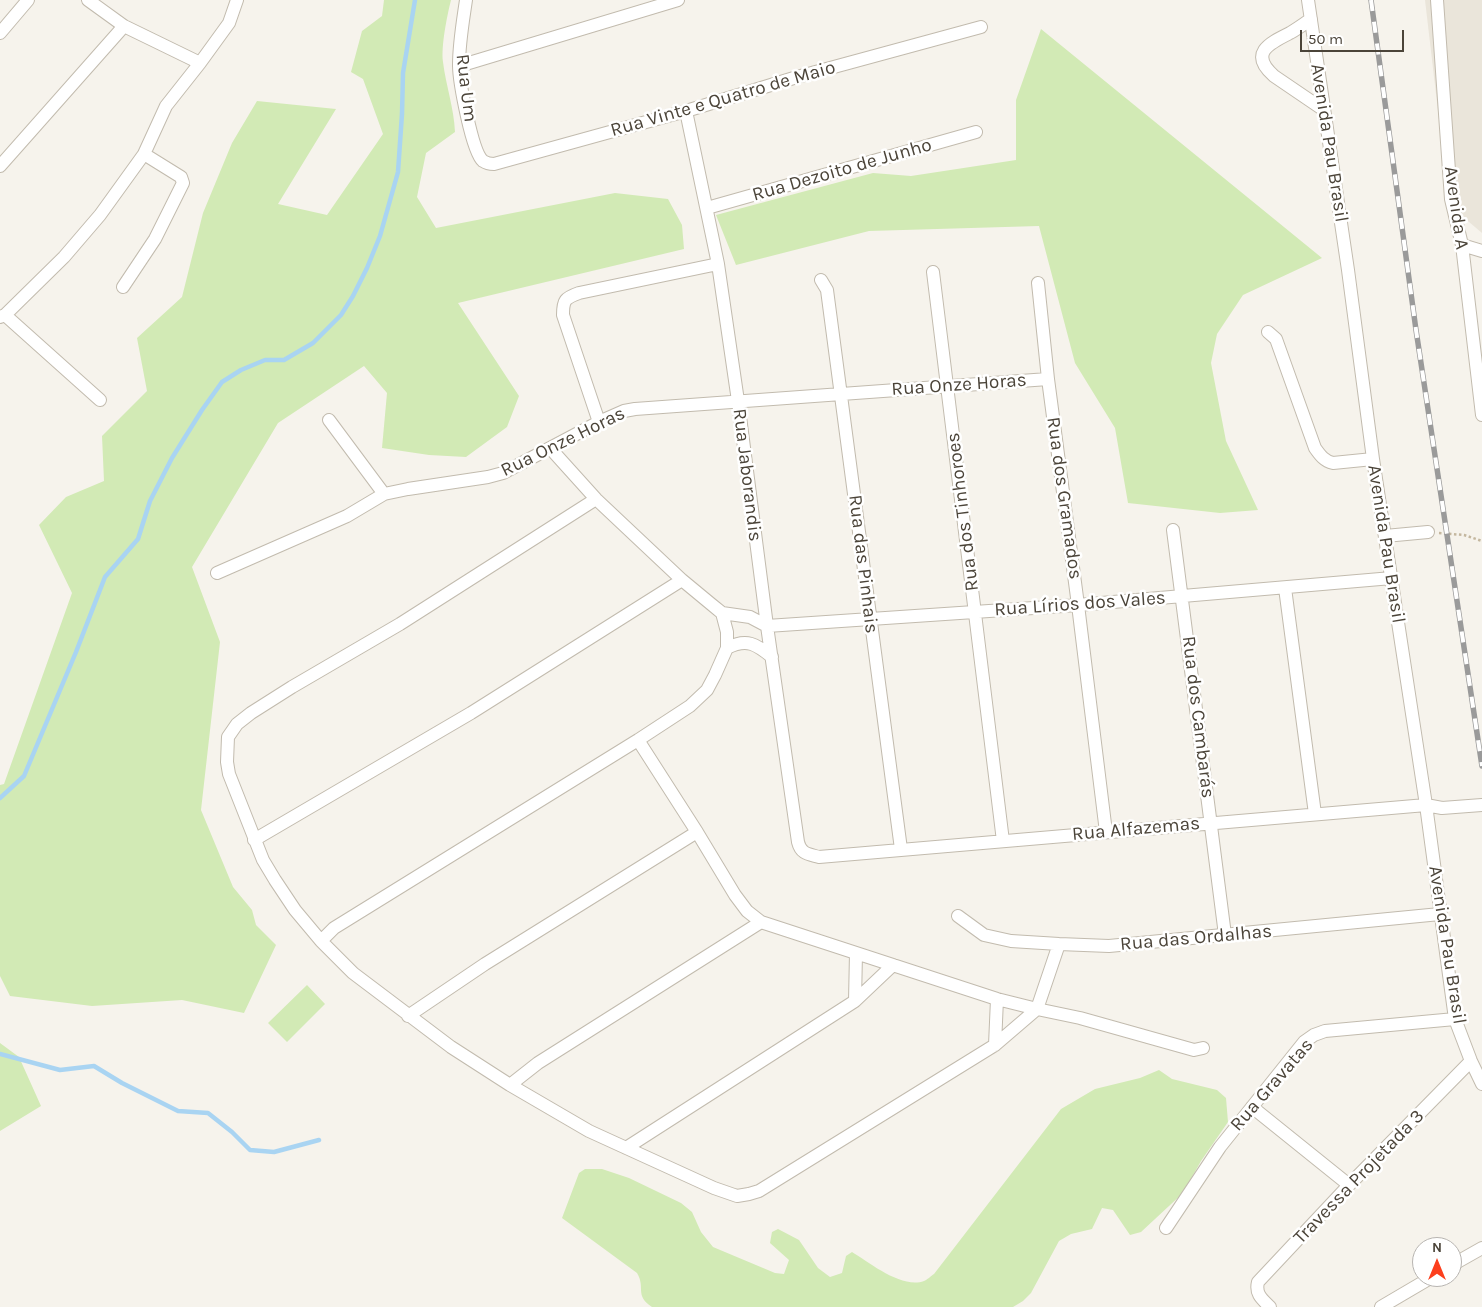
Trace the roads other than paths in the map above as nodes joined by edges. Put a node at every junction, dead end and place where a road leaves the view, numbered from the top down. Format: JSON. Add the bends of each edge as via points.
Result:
{"nodes":[{"id":1,"x":28,"y":0,"type":"edge"},
{"id":2,"x":88,"y":0,"type":"edge"},
{"id":3,"x":237,"y":0,"type":"edge"},
{"id":4,"x":466,"y":0,"type":"edge"},
{"id":5,"x":678,"y":0,"type":"edge"},
{"id":6,"x":1308,"y":0,"type":"edge"},
{"id":7,"x":1438,"y":0,"type":"edge"},
{"id":8,"x":1311,"y":19,"type":"junction"},
{"id":9,"x":124,"y":26,"type":"junction"},
{"id":10,"x":981,"y":27,"type":"dead end"},
{"id":11,"x":0,"y":33,"type":"edge"},
{"id":12,"x":200,"y":63,"type":"junction"},
{"id":13,"x":459,"y":66,"type":"junction"},
{"id":14,"x":686,"y":110,"type":"junction"},
{"id":15,"x":1324,"y":110,"type":"junction"},
{"id":16,"x":976,"y":132,"type":"dead end"},
{"id":17,"x":475,"y":145,"type":"joint"},
{"id":18,"x":144,"y":154,"type":"junction"},
{"id":19,"x":0,"y":166,"type":"edge"},
{"id":20,"x":707,"y":208,"type":"junction"},
{"id":21,"x":1462,"y":245,"type":"junction"},
{"id":22,"x":1482,"y":251,"type":"edge"},
{"id":23,"x":718,"y":264,"type":"junction"},
{"id":24,"x":933,"y":272,"type":"dead end"},
{"id":25,"x":821,"y":280,"type":"dead end"},
{"id":26,"x":1038,"y":283,"type":"dead end"},
{"id":27,"x":123,"y":286,"type":"dead end"},
{"id":28,"x":2,"y":316,"type":"edge"},
{"id":29,"x":1268,"y":332,"type":"dead end"},
{"id":30,"x":1048,"y":379,"type":"junction"},
{"id":31,"x":947,"y":386,"type":"junction"},
{"id":32,"x":841,"y":394,"type":"junction"},
{"id":33,"x":100,"y":400,"type":"dead end"},
{"id":34,"x":738,"y":402,"type":"junction"},
{"id":35,"x":1482,"y":415,"type":"edge"},
{"id":36,"x":329,"y":420,"type":"dead end"},
{"id":37,"x":599,"y":422,"type":"junction"},
{"id":38,"x":550,"y":448,"type":"junction"},
{"id":39,"x":1374,"y":459,"type":"junction"},
{"id":40,"x":384,"y":494,"type":"junction"},
{"id":41,"x":596,"y":499,"type":"junction"},
{"id":42,"x":1173,"y":530,"type":"dead end"},
{"id":43,"x":1428,"y":532,"type":"road end"},
{"id":44,"x":1385,"y":536,"type":"junction"},
{"id":45,"x":217,"y":573,"type":"dead end"},
{"id":46,"x":1392,"y":578,"type":"junction"},
{"id":47,"x":682,"y":580,"type":"junction"},
{"id":48,"x":1285,"y":588,"type":"junction"},
{"id":49,"x":1182,"y":596,"type":"junction"},
{"id":50,"x":1078,"y":605,"type":"junction"},
{"id":51,"x":975,"y":612,"type":"junction"},
{"id":52,"x":722,"y":613,"type":"junction"},
{"id":53,"x":871,"y":619,"type":"junction"},
{"id":54,"x":767,"y":626,"type":"junction"},
{"id":55,"x":726,"y":648,"type":"junction"},
{"id":56,"x":772,"y":657,"type":"junction"},
{"id":57,"x":638,"y":740,"type":"junction"},
{"id":58,"x":1426,"y":805,"type":"junction"},
{"id":59,"x":1482,"y":805,"type":"edge"},
{"id":60,"x":1315,"y":814,"type":"junction"},
{"id":61,"x":1211,"y":823,"type":"junction"},
{"id":62,"x":697,"y":832,"type":"junction"},
{"id":63,"x":1106,"y":832,"type":"junction"},
{"id":64,"x":254,"y":840,"type":"junction"},
{"id":65,"x":1003,"y":841,"type":"junction"},
{"id":66,"x":798,"y":842,"type":"joint"},
{"id":67,"x":901,"y":850,"type":"junction"},
{"id":68,"x":1440,"y":914,"type":"junction"},
{"id":69,"x":958,"y":916,"type":"dead end"},
{"id":70,"x":761,"y":922,"type":"junction"},
{"id":71,"x":1225,"y":935,"type":"junction"},
{"id":72,"x":321,"y":941,"type":"junction"},
{"id":73,"x":1059,"y":944,"type":"junction"},
{"id":74,"x":856,"y":953,"type":"junction"},
{"id":75,"x":893,"y":965,"type":"junction"},
{"id":76,"x":997,"y":999,"type":"junction"},
{"id":77,"x":855,"y":1000,"type":"junction"},
{"id":78,"x":1037,"y":1009,"type":"junction"},
{"id":79,"x":408,"y":1016,"type":"junction"},
{"id":80,"x":1455,"y":1019,"type":"junction"},
{"id":81,"x":995,"y":1046,"type":"junction"},
{"id":82,"x":1203,"y":1048,"type":"dead end"},
{"id":83,"x":1471,"y":1061,"type":"junction"},
{"id":84,"x":1482,"y":1084,"type":"edge"},
{"id":85,"x":510,"y":1085,"type":"junction"},
{"id":86,"x":1252,"y":1107,"type":"junction"},
{"id":87,"x":626,"y":1148,"type":"junction"},
{"id":88,"x":1349,"y":1185,"type":"junction"},
{"id":89,"x":1166,"y":1228,"type":"dead end"},
{"id":90,"x":1482,"y":1248,"type":"edge"},
{"id":91,"x":1462,"y":1259,"type":"edge"},
{"id":92,"x":1415,"y":1287,"type":"edge"},
{"id":93,"x":1270,"y":1307,"type":"edge"},
{"id":94,"x":1381,"y":1307,"type":"edge"}],
"edges":[{"from":1,"to":11,"type":"street"},
{"from":2,"to":9,"type":"street"},
{"from":3,"to":12,"type":"street","via":[[228,23]]},
{"from":4,"to":13,"type":"street","name":"Rua Um"},
{"from":5,"to":13,"type":"street"},
{"from":6,"to":8,"type":"street","name":"Avenida Pau Brasil"},
{"from":7,"to":21,"type":"street","name":"Avenida A","via":[[1451,199]]},
{"from":8,"to":15,"type":"street","name":"Avenida Pau Brasil"},
{"from":8,"to":15,"type":"street","via":[[1274,40],[1265,48],[1263,58],[1274,76]]},
{"from":9,"to":12,"type":"street"},
{"from":9,"to":19,"type":"street"},
{"from":10,"to":14,"type":"street","name":"Rua Vinte e Quatro de Maio"},
{"from":12,"to":18,"type":"street","via":[[166,106]]},
{"from":13,"to":17,"type":"street","name":"Rua Um"},
{"from":14,"to":17,"type":"street","name":"Rua Vinte e Quatro de Maio","via":[[494,164],[483,160]]},
{"from":14,"to":20,"type":"street","name":"Rua Jaborandis"},
{"from":15,"to":39,"type":"street","name":"Avenida Pau Brasil"},
{"from":16,"to":20,"type":"street","name":"Rua Dezoito de Junho"},
{"from":18,"to":27,"type":"street","via":[[181,177],[183,183],[155,239]]},
{"from":18,"to":28,"type":"street","via":[[100,215],[64,257]]},
{"from":20,"to":23,"type":"street","name":"Rua Jaborandis"},
{"from":21,"to":22,"type":"street"},
{"from":21,"to":35,"type":"street","name":"Avenida A"},
{"from":23,"to":34,"type":"street","name":"Rua Jaborandis"},
{"from":23,"to":37,"type":"street","via":[[579,293],[564,302],[563,315]]},
{"from":24,"to":31,"type":"street","name":"Rua dos Tinhoroes"},
{"from":25,"to":32,"type":"street","name":"Rua das Pinhais","via":[[827,290]]},
{"from":26,"to":30,"type":"street","name":"Rua dos Gramados"},
{"from":28,"to":33,"type":"street"},
{"from":29,"to":39,"type":"street","via":[[1276,339],[1314,448],[1326,462]]},
{"from":30,"to":31,"type":"street","name":"Rua Onze Horas"},
{"from":30,"to":50,"type":"street","name":"Rua dos Gramados"},
{"from":31,"to":32,"type":"street","name":"Rua Onze Horas"},
{"from":31,"to":51,"type":"street","name":"Rua dos Tinhoroes"},
{"from":32,"to":34,"type":"street","name":"Rua Onze Horas"},
{"from":32,"to":53,"type":"street","name":"Rua das Pinhais"},
{"from":34,"to":37,"type":"street","name":"Rua Onze Horas","via":[[635,409]]},
{"from":34,"to":54,"type":"street","name":"Rua Jaborandis"},
{"from":36,"to":40,"type":"street"},
{"from":37,"to":38,"type":"street","name":"Rua Onze Horas"},
{"from":38,"to":40,"type":"street","name":"Rua Onze Horas","via":[[503,473]]},
{"from":38,"to":41,"type":"street"},
{"from":39,"to":44,"type":"street","name":"Avenida Pau Brasil"},
{"from":40,"to":45,"type":"street","name":"Rua Onze Horas","via":[[347,516]]},
{"from":41,"to":47,"type":"street"},
{"from":41,"to":64,"type":"street","via":[[237,724],[228,737],[227,762]]},
{"from":42,"to":49,"type":"street","name":"Rua dos Cambarás"},
{"from":43,"to":44,"type":"street"},
{"from":44,"to":46,"type":"street","name":"Avenida Pau Brasil"},
{"from":46,"to":48,"type":"street","name":"Rua Lírios dos Vales"},
{"from":46,"to":58,"type":"street","name":"Avenida Pau Brasil"},
{"from":47,"to":52,"type":"street"},
{"from":47,"to":64,"type":"street","via":[[471,713]]},
{"from":48,"to":49,"type":"street","name":"Rua Lírios dos Vales"},
{"from":48,"to":60,"type":"street"},
{"from":49,"to":50,"type":"street","name":"Rua Lírios dos Vales"},
{"from":49,"to":61,"type":"street","name":"Rua dos Cambarás"},
{"from":50,"to":51,"type":"street","name":"Rua Lírios dos Vales"},
{"from":50,"to":63,"type":"street","name":"Rua dos Gramados"},
{"from":51,"to":53,"type":"street","name":"Rua Lírios dos Vales"},
{"from":51,"to":65,"type":"street","name":"Rua dos Tinhoroes"},
{"from":52,"to":54,"type":"street","via":[[750,617]]},
{"from":52,"to":55,"type":"street","via":[[727,632]]},
{"from":53,"to":54,"type":"street","name":"Rua Lírios dos Vales"},
{"from":53,"to":67,"type":"street","name":"Rua das Pinhais"},
{"from":54,"to":56,"type":"street","name":"Rua Jaborandis"},
{"from":55,"to":56,"type":"street","via":[[736,643],[750,643],[760,646]]},
{"from":55,"to":57,"type":"street","via":[[707,690],[690,706]]},
{"from":56,"to":66,"type":"street","name":"Rua Jaborandis"},
{"from":57,"to":62,"type":"street"},
{"from":57,"to":72,"type":"street","via":[[334,928]]},
{"from":58,"to":59,"type":"street","name":"Rua Alfazemas","via":[[1442,808]]},
{"from":58,"to":60,"type":"street","name":"Rua Alfazemas"},
{"from":58,"to":68,"type":"street","name":"Avenida Pau Brasil"},
{"from":60,"to":61,"type":"street","name":"Rua Alfazemas"},
{"from":61,"to":63,"type":"street","name":"Rua Alfazemas"},
{"from":61,"to":71,"type":"street","name":"Rua dos Cambarás"},
{"from":62,"to":70,"type":"street","via":[[739,900]]},
{"from":62,"to":79,"type":"street","via":[[485,964]]},
{"from":63,"to":65,"type":"street","name":"Rua Alfazemas"},
{"from":64,"to":72,"type":"street","via":[[275,880]]},
{"from":65,"to":67,"type":"street","name":"Rua Alfazemas"},
{"from":66,"to":67,"type":"street","name":"Rua Alfazemas","via":[[804,854],[819,857]]},
{"from":68,"to":71,"type":"street","name":"Rua das Ordalhas"},
{"from":68,"to":80,"type":"street","name":"Avenida Pau Brasil"},
{"from":69,"to":73,"type":"street","name":"Rua das Ordalhas","via":[[984,935],[1012,941]]},
{"from":70,"to":74,"type":"street"},
{"from":70,"to":85,"type":"street","via":[[538,1063]]},
{"from":71,"to":73,"type":"street","name":"Rua das Ordalhas","via":[[1109,946]]},
{"from":72,"to":79,"type":"street","via":[[353,973]]},
{"from":73,"to":78,"type":"street"},
{"from":74,"to":75,"type":"street"},
{"from":74,"to":77,"type":"street"},
{"from":75,"to":76,"type":"street"},
{"from":75,"to":77,"type":"street"},
{"from":76,"to":78,"type":"street"},
{"from":76,"to":81,"type":"street"},
{"from":77,"to":87,"type":"street"},
{"from":78,"to":81,"type":"street"},
{"from":78,"to":82,"type":"street","via":[[1194,1050]]},
{"from":79,"to":85,"type":"street"},
{"from":80,"to":83,"type":"street","name":"Avenida Pau Brasil"},
{"from":80,"to":86,"type":"street","name":"Rua Gravatas","via":[[1325,1031],[1314,1035],[1304,1042]]},
{"from":81,"to":87,"type":"street","via":[[759,1191],[749,1194],[736,1196],[714,1188]]},
{"from":83,"to":84,"type":"street","name":"Avenida Pau Brasil"},
{"from":83,"to":88,"type":"street","name":"Travessa Projetada 3"},
{"from":85,"to":87,"type":"street"},
{"from":86,"to":88,"type":"street"},
{"from":86,"to":89,"type":"street","name":"Rua Gravatas","via":[[1220,1147]]},
{"from":88,"to":93,"type":"street","name":"Travessa Projetada 3","via":[[1258,1282],[1259,1297]]},
{"from":90,"to":91,"type":"street"},
{"from":92,"to":94,"type":"street"}]}
